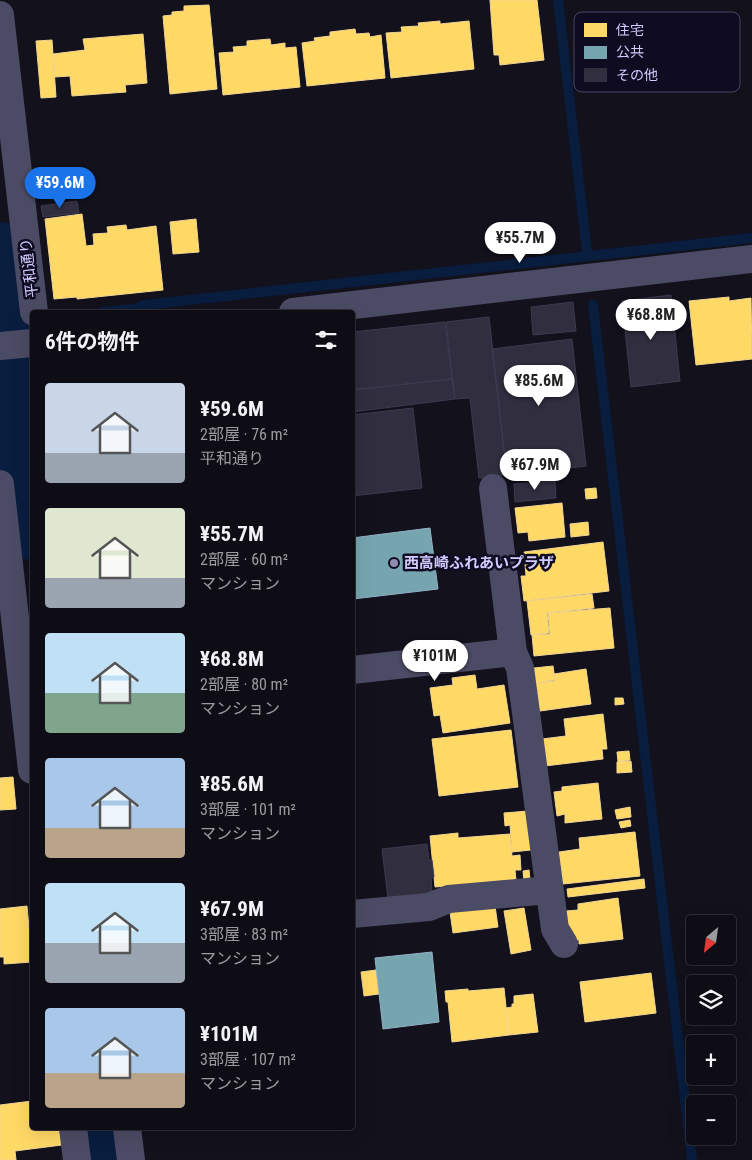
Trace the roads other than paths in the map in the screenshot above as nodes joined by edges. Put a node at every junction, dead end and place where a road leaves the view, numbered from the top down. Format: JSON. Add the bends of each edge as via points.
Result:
{"nodes":[{"id":1,"x":0,"y":15,"type":"edge"},
{"id":2,"x":752,"y":259,"type":"edge"},
{"id":3,"x":34,"y":310,"type":"edge"},
{"id":4,"x":310,"y":310,"type":"edge"},
{"id":5,"x":30,"y":343,"type":"edge"},
{"id":6,"x":0,"y":346,"type":"edge"},
{"id":7,"x":0,"y":484,"type":"edge"},
{"id":8,"x":493,"y":488,"type":"dead end"},
{"id":9,"x":513,"y":652,"type":"junction"},
{"id":10,"x":355,"y":670,"type":"edge"},
{"id":11,"x":30,"y":752,"type":"edge"},
{"id":12,"x":549,"y":890,"type":"junction"},
{"id":13,"x":355,"y":914,"type":"edge"},
{"id":14,"x":564,"y":944,"type":"dead end"},
{"id":15,"x":73,"y":1130,"type":"edge"},
{"id":16,"x":128,"y":1130,"type":"edge"},
{"id":17,"x":77,"y":1160,"type":"edge"},
{"id":18,"x":131,"y":1160,"type":"edge"}],
"edges":[{"from":1,"to":3,"type":"street","name":"平和通り"},
{"from":2,"to":4,"type":"street"},
{"from":5,"to":6,"type":"street"},
{"from":7,"to":11,"type":"street"},
{"from":8,"to":9,"type":"street"},
{"from":9,"to":10,"type":"street"},
{"from":9,"to":12,"type":"street","via":[[520,668],[530,732]]},
{"from":12,"to":13,"type":"street","via":[[449,899],[429,907]]},
{"from":12,"to":14,"type":"street","via":[[555,929]]},
{"from":15,"to":17,"type":"street"},
{"from":16,"to":18,"type":"street"}]}
